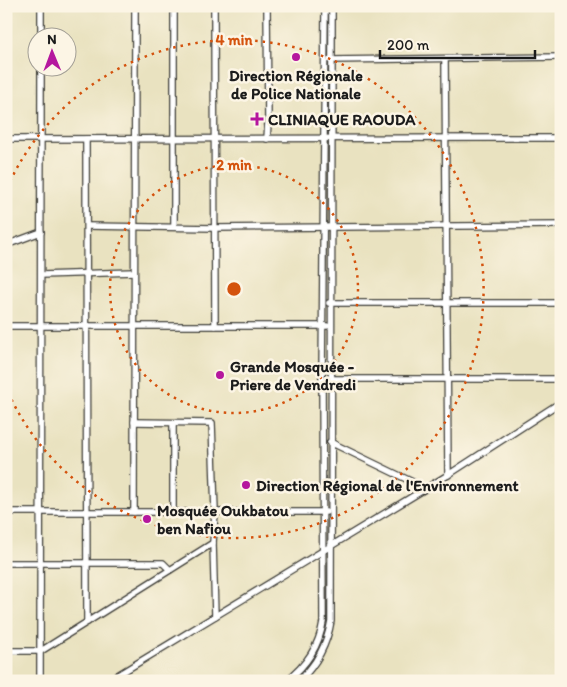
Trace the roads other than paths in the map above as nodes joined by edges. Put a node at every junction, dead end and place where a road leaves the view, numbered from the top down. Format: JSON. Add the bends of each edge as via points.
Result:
{"nodes":[{"id":1,"x":41,"y":6,"type":"edge"},
{"id":2,"x":135,"y":6,"type":"edge"},
{"id":3,"x":174,"y":6,"type":"edge"},
{"id":4,"x":214,"y":6,"type":"edge"},
{"id":5,"x":267,"y":6,"type":"edge"},
{"id":6,"x":325,"y":6,"type":"edge"},
{"id":7,"x":332,"y":6,"type":"edge"},
{"id":8,"x":41,"y":28,"type":"edge"},
{"id":9,"x":561,"y":57,"type":"edge"},
{"id":10,"x":325,"y":60,"type":"junction"},
{"id":11,"x":332,"y":60,"type":"junction"},
{"id":12,"x":445,"y":60,"type":"junction"},
{"id":13,"x":41,"y":78,"type":"edge"},
{"id":14,"x":328,"y":138,"type":"junction"},
{"id":15,"x":447,"y":138,"type":"junction"},
{"id":16,"x":561,"y":138,"type":"edge"},
{"id":17,"x":6,"y":139,"type":"edge"},
{"id":18,"x":41,"y":139,"type":"junction"},
{"id":19,"x":86,"y":139,"type":"junction"},
{"id":20,"x":134,"y":139,"type":"junction"},
{"id":21,"x":175,"y":139,"type":"junction"},
{"id":22,"x":215,"y":139,"type":"junction"},
{"id":23,"x":267,"y":139,"type":"junction"},
{"id":24,"x":324,"y":186,"type":"junction"},
{"id":25,"x":332,"y":186,"type":"junction"},
{"id":26,"x":134,"y":225,"type":"junction"},
{"id":27,"x":561,"y":225,"type":"edge"},
{"id":28,"x":87,"y":226,"type":"junction"},
{"id":29,"x":174,"y":226,"type":"junction"},
{"id":30,"x":447,"y":226,"type":"junction"},
{"id":31,"x":328,"y":227,"type":"junction"},
{"id":32,"x":215,"y":228,"type":"junction"},
{"id":33,"x":41,"y":232,"type":"junction"},
{"id":34,"x":6,"y":245,"type":"edge"},
{"id":35,"x":134,"y":272,"type":"junction"},
{"id":36,"x":87,"y":273,"type":"junction"},
{"id":37,"x":41,"y":275,"type":"junction"},
{"id":38,"x":324,"y":303,"type":"junction"},
{"id":39,"x":331,"y":303,"type":"junction"},
{"id":40,"x":448,"y":303,"type":"junction"},
{"id":41,"x":561,"y":303,"type":"edge"},
{"id":42,"x":134,"y":325,"type":"junction"},
{"id":43,"x":6,"y":326,"type":"edge"},
{"id":44,"x":41,"y":326,"type":"junction"},
{"id":45,"x":88,"y":326,"type":"junction"},
{"id":46,"x":215,"y":326,"type":"junction"},
{"id":47,"x":323,"y":326,"type":"junction"},
{"id":48,"x":331,"y":326,"type":"junction"},
{"id":49,"x":448,"y":378,"type":"junction"},
{"id":50,"x":322,"y":379,"type":"junction"},
{"id":51,"x":330,"y":379,"type":"junction"},
{"id":52,"x":561,"y":379,"type":"edge"},
{"id":53,"x":561,"y":402,"type":"edge"},
{"id":54,"x":134,"y":422,"type":"junction"},
{"id":55,"x":173,"y":423,"type":"junction"},
{"id":56,"x":323,"y":439,"type":"junction"},
{"id":57,"x":331,"y":443,"type":"junction"},
{"id":58,"x":448,"y":475,"type":"junction"},
{"id":59,"x":425,"y":488,"type":"junction"},
{"id":60,"x":6,"y":512,"type":"edge"},
{"id":61,"x":41,"y":512,"type":"junction"},
{"id":62,"x":87,"y":512,"type":"junction"},
{"id":63,"x":134,"y":512,"type":"junction"},
{"id":64,"x":173,"y":512,"type":"junction"},
{"id":65,"x":215,"y":512,"type":"junction"},
{"id":66,"x":323,"y":512,"type":"junction"},
{"id":67,"x":330,"y":512,"type":"junction"},
{"id":68,"x":213,"y":543,"type":"junction"},
{"id":69,"x":331,"y":546,"type":"junction"},
{"id":70,"x":323,"y":551,"type":"junction"},
{"id":71,"x":6,"y":563,"type":"edge"},
{"id":72,"x":87,"y":563,"type":"junction"},
{"id":73,"x":41,"y":564,"type":"junction"},
{"id":74,"x":170,"y":570,"type":"junction"},
{"id":75,"x":214,"y":616,"type":"junction"},
{"id":76,"x":87,"y":622,"type":"junction"},
{"id":77,"x":6,"y":651,"type":"edge"},
{"id":78,"x":41,"y":651,"type":"junction"},
{"id":79,"x":40,"y":681,"type":"edge"},
{"id":80,"x":108,"y":681,"type":"edge"},
{"id":81,"x":286,"y":681,"type":"edge"},
{"id":82,"x":299,"y":681,"type":"edge"}],
"edges":[{"from":1,"to":8,"type":"street"},
{"from":2,"to":20,"type":"street"},
{"from":3,"to":21,"type":"street"},
{"from":4,"to":22,"type":"street"},
{"from":5,"to":23,"type":"street"},
{"from":6,"to":10,"type":"street"},
{"from":7,"to":11,"type":"street"},
{"from":9,"to":12,"type":"street"},
{"from":10,"to":11,"type":"street"},
{"from":10,"to":14,"type":"street"},
{"from":11,"to":12,"type":"street"},
{"from":11,"to":14,"type":"street"},
{"from":12,"to":15,"type":"street"},
{"from":13,"to":18,"type":"street"},
{"from":14,"to":15,"type":"street"},
{"from":14,"to":23,"type":"street"},
{"from":14,"to":24,"type":"street"},
{"from":14,"to":25,"type":"street"},
{"from":15,"to":16,"type":"street"},
{"from":15,"to":30,"type":"street"},
{"from":17,"to":18,"type":"street"},
{"from":18,"to":19,"type":"street"},
{"from":18,"to":33,"type":"street"},
{"from":19,"to":20,"type":"street"},
{"from":19,"to":28,"type":"street"},
{"from":20,"to":21,"type":"street"},
{"from":20,"to":26,"type":"street"},
{"from":21,"to":22,"type":"street"},
{"from":21,"to":29,"type":"street"},
{"from":22,"to":23,"type":"street"},
{"from":22,"to":32,"type":"street"},
{"from":24,"to":25,"type":"street"},
{"from":24,"to":31,"type":"street"},
{"from":25,"to":31,"type":"street"},
{"from":26,"to":28,"type":"street"},
{"from":26,"to":29,"type":"street"},
{"from":26,"to":35,"type":"street"},
{"from":27,"to":30,"type":"street"},
{"from":28,"to":36,"type":"street"},
{"from":29,"to":32,"type":"street"},
{"from":30,"to":31,"type":"street"},
{"from":30,"to":40,"type":"street"},
{"from":31,"to":32,"type":"street"},
{"from":31,"to":38,"type":"street"},
{"from":31,"to":39,"type":"street"},
{"from":32,"to":46,"type":"street"},
{"from":33,"to":34,"type":"street"},
{"from":33,"to":37,"type":"street"},
{"from":35,"to":36,"type":"street"},
{"from":35,"to":42,"type":"street"},
{"from":36,"to":37,"type":"street"},
{"from":36,"to":45,"type":"street"},
{"from":37,"to":44,"type":"street"},
{"from":38,"to":39,"type":"street"},
{"from":38,"to":47,"type":"street"},
{"from":39,"to":40,"type":"street"},
{"from":39,"to":48,"type":"street"},
{"from":40,"to":41,"type":"street"},
{"from":40,"to":49,"type":"street"},
{"from":42,"to":45,"type":"street"},
{"from":42,"to":46,"type":"street"},
{"from":42,"to":54,"type":"street"},
{"from":43,"to":44,"type":"street"},
{"from":44,"to":45,"type":"street"},
{"from":44,"to":61,"type":"street"},
{"from":45,"to":62,"type":"street"},
{"from":46,"to":47,"type":"street"},
{"from":47,"to":48,"type":"street"},
{"from":47,"to":50,"type":"street"},
{"from":48,"to":51,"type":"street"},
{"from":49,"to":51,"type":"street"},
{"from":49,"to":52,"type":"street"},
{"from":49,"to":58,"type":"street"},
{"from":50,"to":51,"type":"street"},
{"from":50,"to":56,"type":"street"},
{"from":51,"to":57,"type":"street"},
{"from":53,"to":58,"type":"street"},
{"from":54,"to":55,"type":"street"},
{"from":54,"to":63,"type":"street"},
{"from":55,"to":64,"type":"street"},
{"from":55,"to":65,"type":"street","via":[[212,423]]},
{"from":56,"to":57,"type":"street"},
{"from":56,"to":66,"type":"street"},
{"from":57,"to":59,"type":"street"},
{"from":57,"to":67,"type":"street"},
{"from":58,"to":59,"type":"street"},
{"from":59,"to":69,"type":"street"},
{"from":60,"to":61,"type":"street"},
{"from":61,"to":62,"type":"street"},
{"from":61,"to":73,"type":"street"},
{"from":62,"to":63,"type":"street"},
{"from":62,"to":72,"type":"street"},
{"from":63,"to":64,"type":"street"},
{"from":64,"to":65,"type":"street"},
{"from":65,"to":66,"type":"street"},
{"from":65,"to":68,"type":"street"},
{"from":66,"to":67,"type":"street"},
{"from":66,"to":70,"type":"street"},
{"from":67,"to":69,"type":"street"},
{"from":68,"to":74,"type":"street"},
{"from":68,"to":75,"type":"street"},
{"from":69,"to":70,"type":"street"},
{"from":69,"to":82,"type":"street","via":[[329,634],[318,657]]},
{"from":70,"to":75,"type":"street"},
{"from":70,"to":81,"type":"street","via":[[321,634],[312,654]]},
{"from":71,"to":73,"type":"street"},
{"from":72,"to":73,"type":"street"},
{"from":72,"to":74,"type":"street","via":[[163,563]]},
{"from":72,"to":76,"type":"street"},
{"from":73,"to":78,"type":"street"},
{"from":74,"to":76,"type":"street"},
{"from":75,"to":80,"type":"street"},
{"from":76,"to":78,"type":"street"},
{"from":77,"to":78,"type":"street"},
{"from":78,"to":79,"type":"street"}]}
